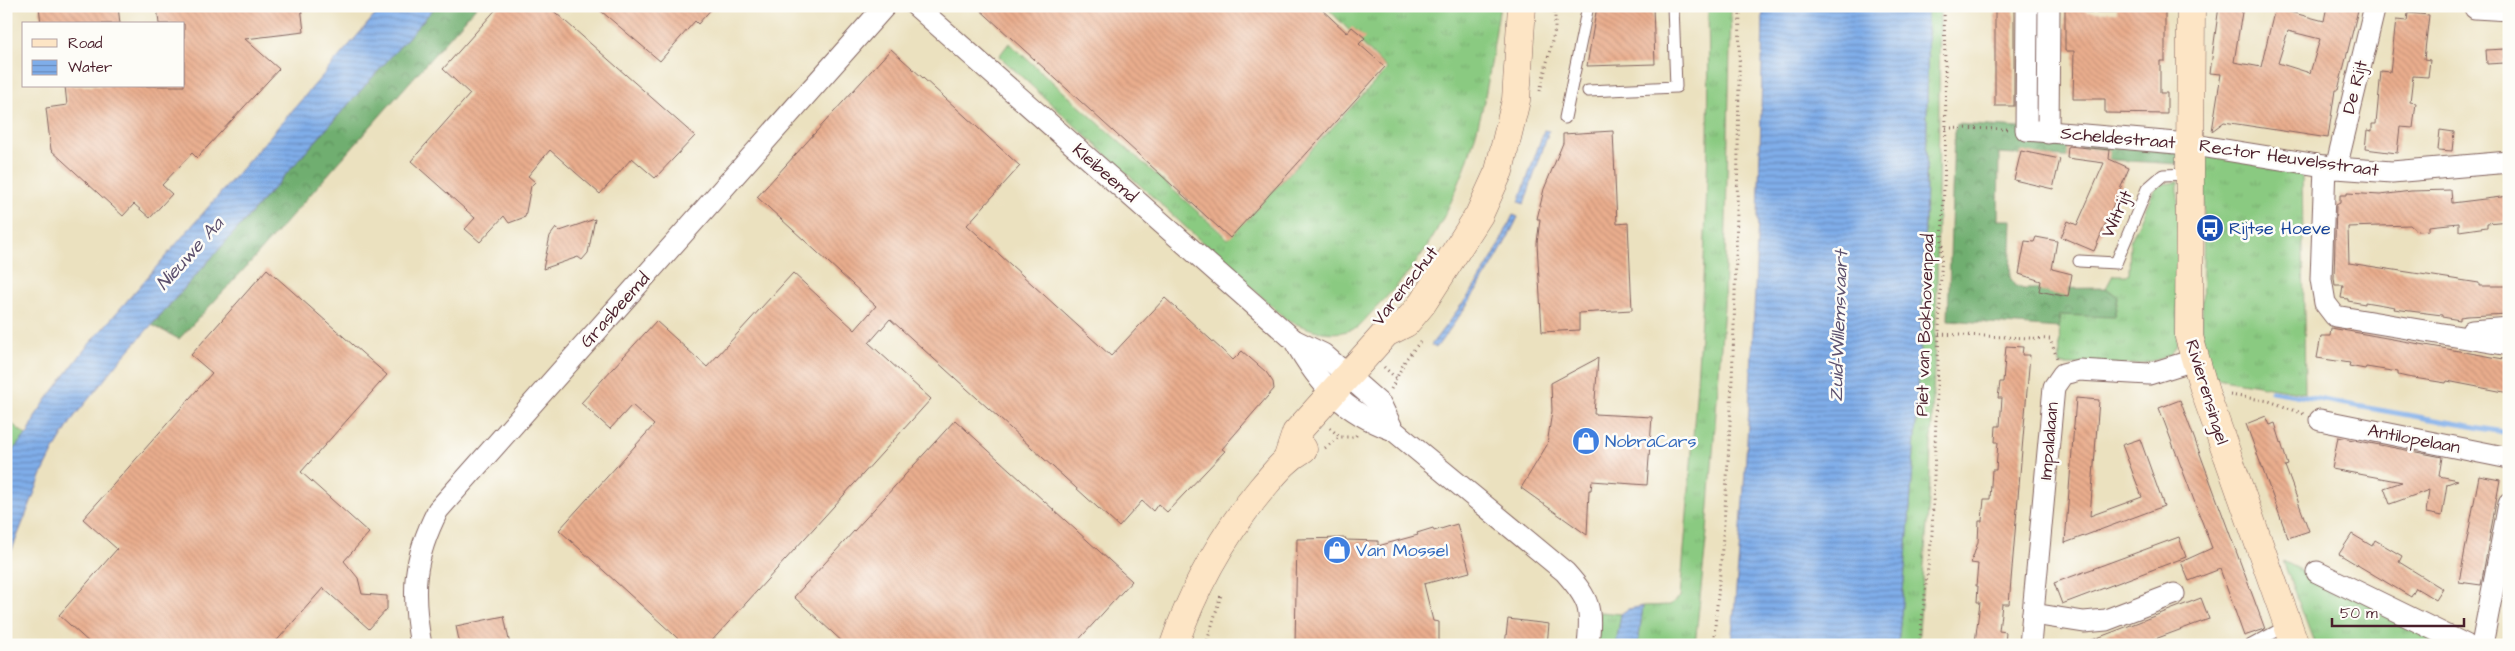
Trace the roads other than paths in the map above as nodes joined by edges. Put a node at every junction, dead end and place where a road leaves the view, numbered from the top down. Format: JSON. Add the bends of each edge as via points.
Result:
{"nodes":[{"id":1,"x":885,"y":6,"type":"edge"},
{"id":2,"x":916,"y":6,"type":"edge"},
{"id":3,"x":1522,"y":6,"type":"edge"},
{"id":4,"x":1588,"y":6,"type":"edge"},
{"id":5,"x":1673,"y":6,"type":"edge"},
{"id":6,"x":2027,"y":6,"type":"edge"},
{"id":7,"x":2049,"y":6,"type":"edge"},
{"id":8,"x":2191,"y":6,"type":"edge"},
{"id":9,"x":2375,"y":6,"type":"edge"},
{"id":10,"x":2475,"y":7,"type":"edge"},
{"id":11,"x":2509,"y":10,"type":"edge"},
{"id":12,"x":1588,"y":91,"type":"dead end"},
{"id":13,"x":1565,"y":118,"type":"dead end"},
{"id":14,"x":2048,"y":132,"type":"junction"},
{"id":15,"x":2188,"y":144,"type":"junction"},
{"id":16,"x":2509,"y":162,"type":"edge"},
{"id":17,"x":2330,"y":167,"type":"junction"},
{"id":18,"x":2188,"y":174,"type":"junction"},
{"id":19,"x":2080,"y":261,"type":"dead end"},
{"id":20,"x":2509,"y":328,"type":"edge"},
{"id":21,"x":2439,"y":333,"type":"junction"},
{"id":22,"x":2509,"y":345,"type":"edge"},
{"id":23,"x":2194,"y":360,"type":"junction"},
{"id":24,"x":1346,"y":391,"type":"junction"},
{"id":25,"x":2320,"y":420,"type":"road end"},
{"id":26,"x":2509,"y":458,"type":"edge"},
{"id":27,"x":2509,"y":504,"type":"edge"},
{"id":28,"x":2317,"y":572,"type":"dead end"},
{"id":29,"x":2174,"y":594,"type":"dead end"},
{"id":30,"x":2033,"y":614,"type":"junction"},
{"id":31,"x":2292,"y":635,"type":"edge"},
{"id":32,"x":421,"y":645,"type":"edge"},
{"id":33,"x":1174,"y":645,"type":"edge"},
{"id":34,"x":1588,"y":645,"type":"edge"},
{"id":35,"x":2030,"y":645,"type":"edge"},
{"id":36,"x":2251,"y":645,"type":"edge"},
{"id":37,"x":2466,"y":645,"type":"edge"},
{"id":38,"x":2482,"y":645,"type":"edge"}],
"edges":[{"from":1,"to":32,"type":"street","name":"Grasbeemd","via":[[438,510],[423,540],[416,575],[416,616]]},
{"from":2,"to":24,"type":"street","name":"Kleibeemd","via":[[1294,340],[1323,354]]},
{"from":3,"to":24,"type":"street","name":"Varenschut","via":[[1516,100],[1499,171],[1479,215],[1422,304],[1406,323],[1400,342]]},
{"from":4,"to":13,"type":"lane"},
{"from":5,"to":12,"type":"lane","via":[[1676,87]]},
{"from":6,"to":14,"type":"street","name":"Scheldestraat","via":[[2026,130]]},
{"from":7,"to":14,"type":"street","name":"Scheldestraat"},
{"from":8,"to":15,"type":"street","name":"Rivierensingel"},
{"from":9,"to":17,"type":"street","name":"De Rijt"},
{"from":10,"to":11,"type":"street"},
{"from":14,"to":15,"type":"street","name":"Scheldestraat"},
{"from":15,"to":17,"type":"street","name":"Rector Heuvelsstraat"},
{"from":15,"to":18,"type":"street","name":"Rivierensingel"},
{"from":16,"to":17,"type":"street","name":"Rector Heuvelsstraat","via":[[2392,172]]},
{"from":17,"to":21,"type":"street","name":"De Rijt","via":[[2321,279],[2325,303],[2335,316]]},
{"from":18,"to":19,"type":"lane","name":"Witrijt","via":[[2163,175],[2147,189],[2116,263]]},
{"from":18,"to":23,"type":"street","name":"Rivierensingel","via":[[2188,338]]},
{"from":20,"to":21,"type":"street"},
{"from":21,"to":22,"type":"street"},
{"from":23,"to":30,"type":"street","name":"Impalalaan","via":[[2149,374],[2079,370],[2063,374],[2054,387]]},
{"from":23,"to":31,"type":"street","name":"Rivierensingel"},
{"from":24,"to":33,"type":"street","name":"Varenschut","via":[[1310,444],[1288,457],[1225,537],[1184,617]]},
{"from":24,"to":34,"type":"street","via":[[1367,420],[1393,430],[1566,572],[1584,593],[1591,616]]},
{"from":25,"to":26,"type":"street","name":"Antilopelaan"},
{"from":27,"to":38,"type":"street"},
{"from":28,"to":37,"type":"street"},
{"from":29,"to":30,"type":"street","via":[[2106,620],[2084,622]]},
{"from":30,"to":35,"type":"street","name":"Impalalaan"},
{"from":31,"to":36,"type":"lane"}]}
